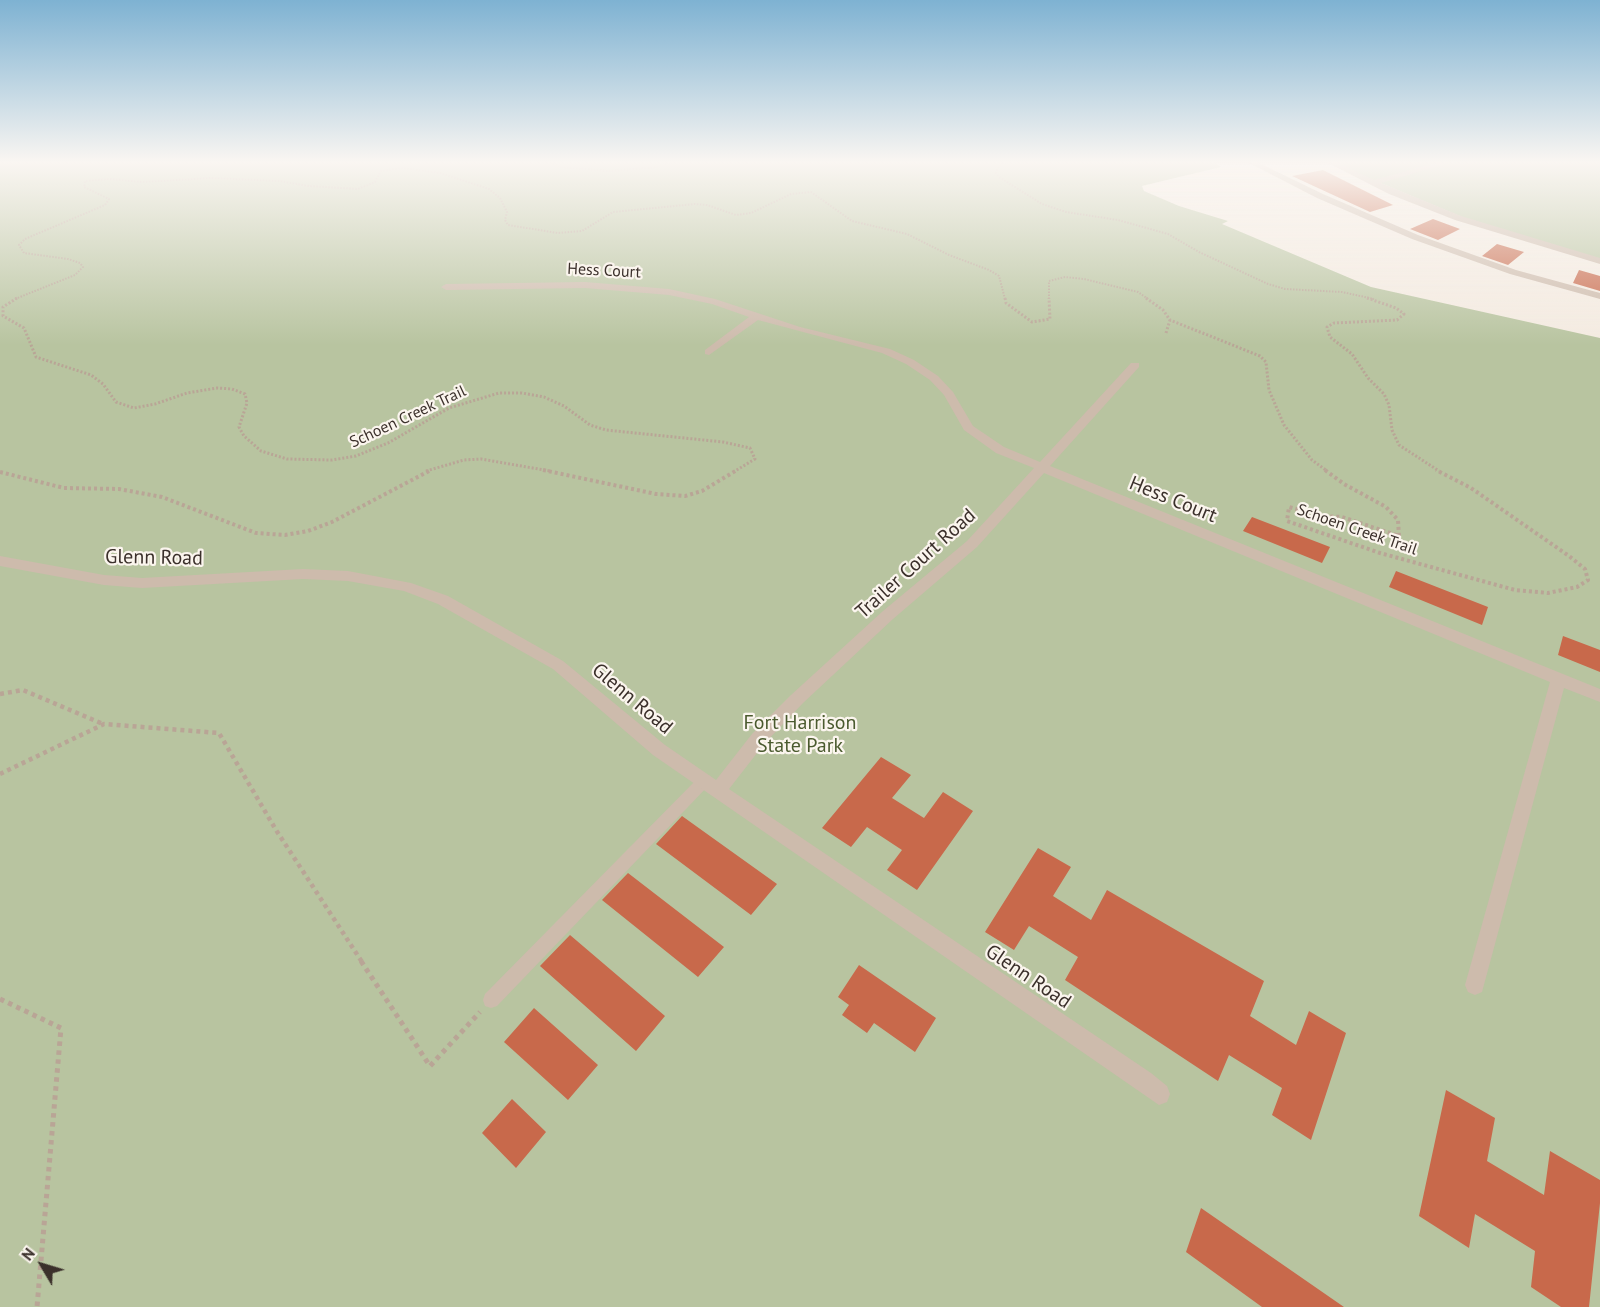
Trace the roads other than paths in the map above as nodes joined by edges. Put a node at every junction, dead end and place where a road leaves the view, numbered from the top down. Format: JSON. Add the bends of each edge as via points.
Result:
{"nodes":[{"id":1,"x":1384,"y":223,"type":"edge"},
{"id":2,"x":1474,"y":223,"type":"edge"},
{"id":3,"x":1600,"y":261,"type":"edge"},
{"id":4,"x":446,"y":287,"type":"dead end"},
{"id":5,"x":1600,"y":296,"type":"edge"},
{"id":6,"x":756,"y":317,"type":"junction"},
{"id":7,"x":709,"y":352,"type":"dead end"},
{"id":8,"x":1135,"y":365,"type":"dead end"},
{"id":9,"x":1041,"y":467,"type":"junction"},
{"id":10,"x":0,"y":561,"type":"edge"},
{"id":11,"x":1559,"y":679,"type":"junction"},
{"id":12,"x":1600,"y":696,"type":"edge"},
{"id":13,"x":712,"y":784,"type":"junction"},
{"id":14,"x":1475,"y":985,"type":"dead end"},
{"id":15,"x":490,"y":1000,"type":"road end"},
{"id":16,"x":1159,"y":1094,"type":"dead end"}],
"edges":[{"from":1,"to":5,"type":"street","via":[[1513,272]]},
{"from":2,"to":3,"type":"street"},
{"from":4,"to":6,"type":"street","name":"Hess Court","via":[[622,286],[704,299]]},
{"from":6,"to":7,"type":"street"},
{"from":6,"to":9,"type":"street","name":"Hess Court","via":[[874,348],[910,362],[942,386],[976,435]]},
{"from":8,"to":9,"type":"street","name":"Trailer Court Road"},
{"from":9,"to":11,"type":"street","name":"Hess Court"},
{"from":9,"to":13,"type":"street","name":"Trailer Court Road","via":[[961,556],[888,615]]},
{"from":10,"to":13,"type":"street","name":"Glenn Road","via":[[123,582],[322,574],[406,586],[450,603],[550,659],[652,744]]},
{"from":11,"to":12,"type":"street","name":"Hess Court"},
{"from":11,"to":14,"type":"street"},
{"from":13,"to":15,"type":"lane"},
{"from":13,"to":16,"type":"street","name":"Glenn Road"}]}
